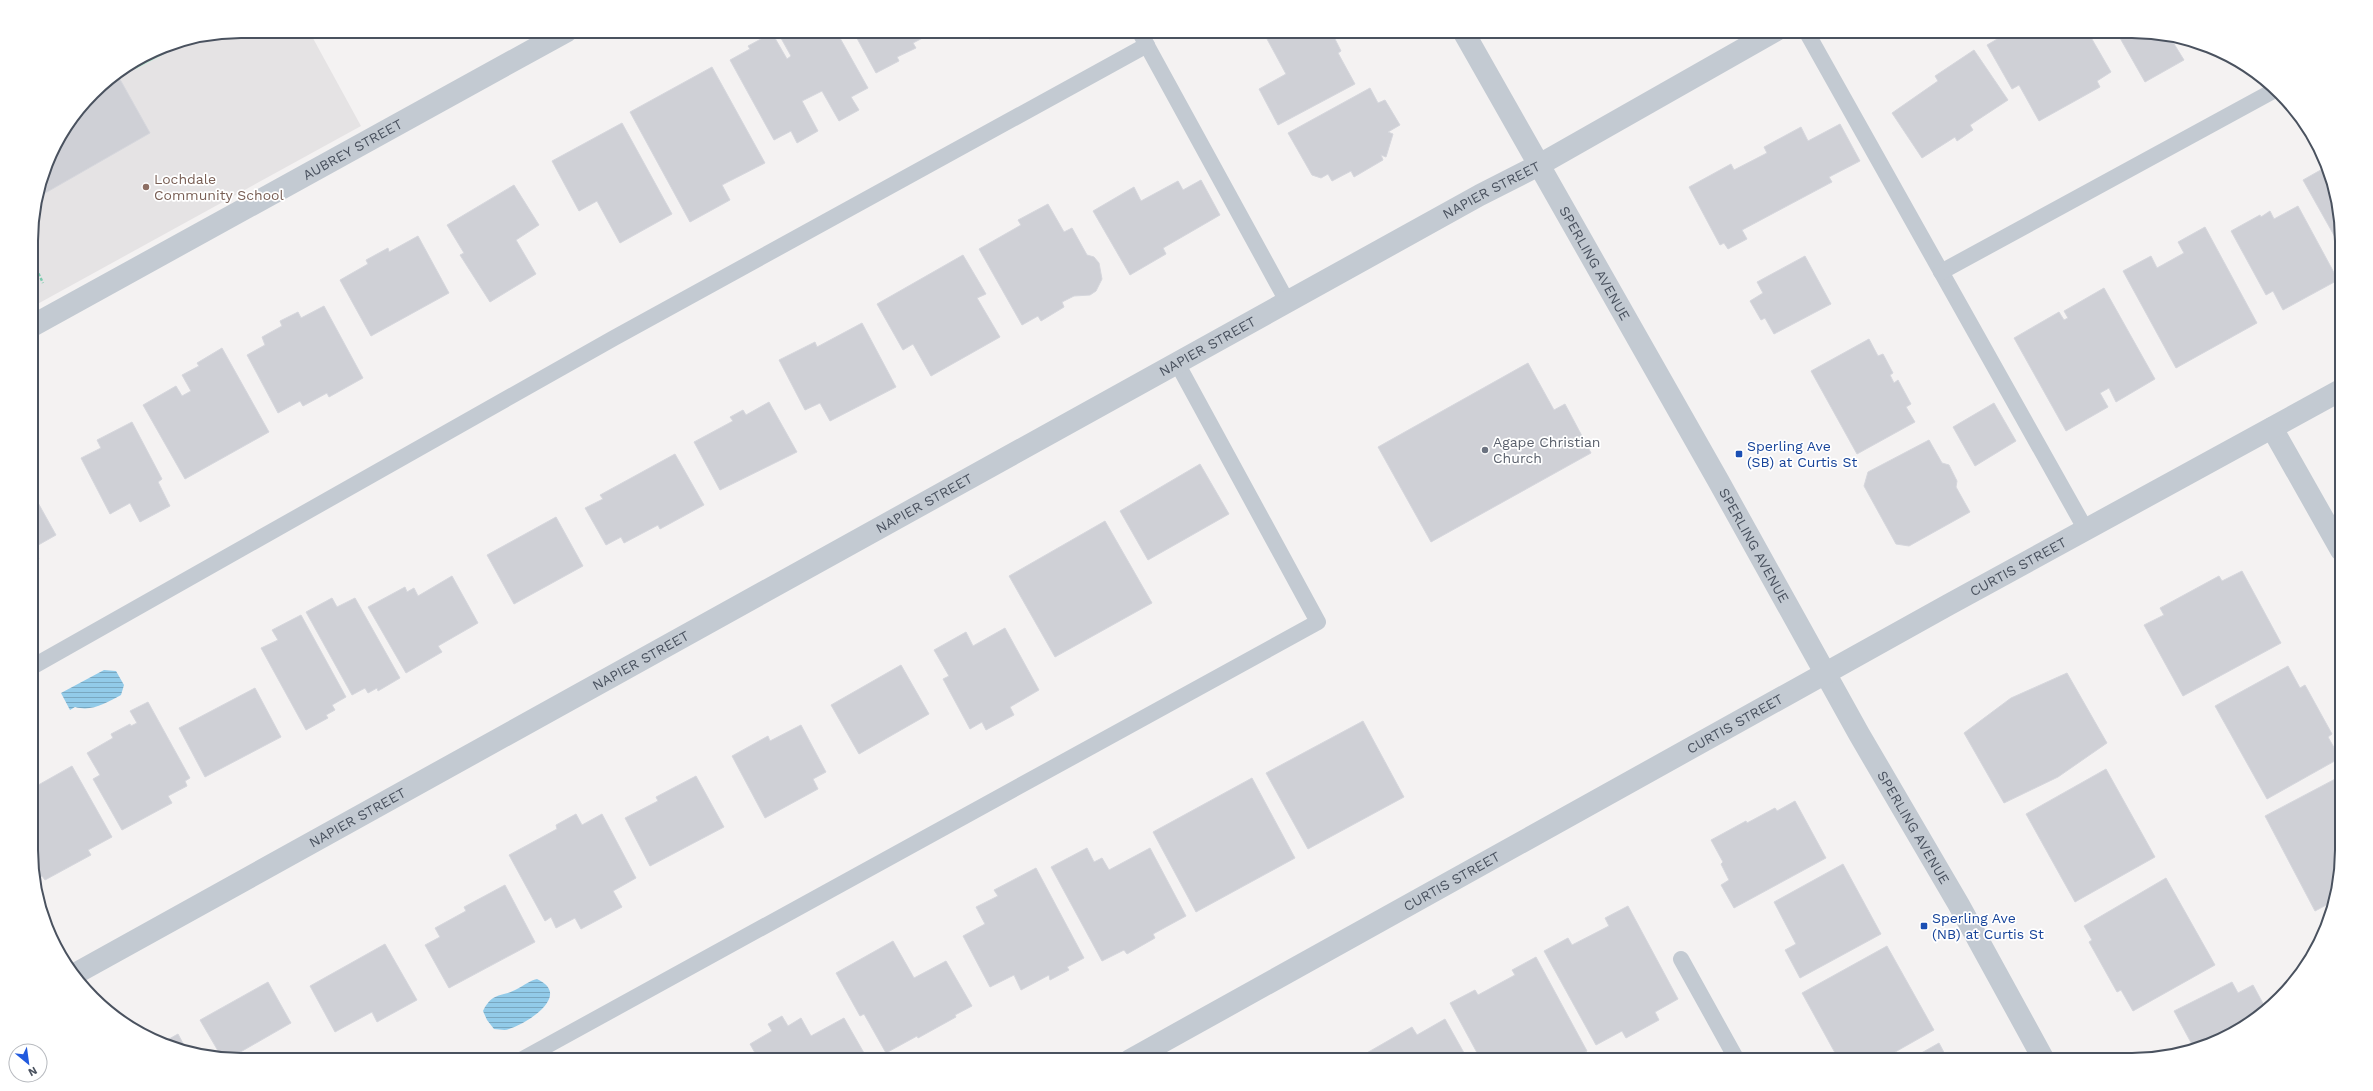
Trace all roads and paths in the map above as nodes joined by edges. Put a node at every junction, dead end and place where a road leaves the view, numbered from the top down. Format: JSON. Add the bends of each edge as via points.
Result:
{"nodes":[{"id":1,"x":555,"y":38,"type":"edge"},
{"id":2,"x":1143,"y":38,"type":"edge"},
{"id":3,"x":1468,"y":38,"type":"edge"},
{"id":4,"x":1763,"y":38,"type":"edge"},
{"id":5,"x":1810,"y":38,"type":"edge"},
{"id":6,"x":1147,"y":45,"type":"junction"},
{"id":7,"x":2271,"y":92,"type":"edge"},
{"id":8,"x":1539,"y":165,"type":"junction"},
{"id":9,"x":1941,"y":272,"type":"junction"},
{"id":10,"x":1288,"y":303,"type":"junction"},
{"id":11,"x":38,"y":323,"type":"edge"},
{"id":12,"x":1177,"y":363,"type":"junction"},
{"id":13,"x":2335,"y":393,"type":"edge"},
{"id":14,"x":2272,"y":428,"type":"junction"},
{"id":15,"x":2086,"y":530,"type":"junction"},
{"id":16,"x":2335,"y":539,"type":"edge"},
{"id":17,"x":38,"y":664,"type":"edge"},
{"id":18,"x":1825,"y":674,"type":"junction"},
{"id":19,"x":1681,"y":959,"type":"dead end"},
{"id":20,"x":79,"y":972,"type":"edge"},
{"id":21,"x":534,"y":1053,"type":"edge"},
{"id":22,"x":1143,"y":1053,"type":"edge"},
{"id":23,"x":1733,"y":1053,"type":"edge"},
{"id":24,"x":2040,"y":1053,"type":"edge"}],
"edges":[{"from":1,"to":11,"type":"street","name":"AUBREY STREET"},
{"from":2,"to":6,"type":"lane"},
{"from":3,"to":8,"type":"street","name":"SPERLING AVENUE"},
{"from":4,"to":8,"type":"street","name":"NAPIER STREET"},
{"from":5,"to":9,"type":"lane"},
{"from":6,"to":10,"type":"lane"},
{"from":6,"to":17,"type":"lane","via":[[614,338]]},
{"from":7,"to":9,"type":"lane"},
{"from":8,"to":10,"type":"street","name":"NAPIER STREET","via":[[1480,195]]},
{"from":8,"to":18,"type":"street","name":"SPERLING AVENUE"},
{"from":9,"to":15,"type":"lane"},
{"from":10,"to":12,"type":"street","name":"NAPIER STREET"},
{"from":12,"to":20,"type":"street","name":"NAPIER STREET"},
{"from":12,"to":21,"type":"lane","via":[[1318,622]]},
{"from":13,"to":14,"type":"street","name":"CURTIS STREET"},
{"from":14,"to":15,"type":"street","name":"CURTIS STREET"},
{"from":14,"to":16,"type":"street"},
{"from":15,"to":18,"type":"street","name":"CURTIS STREET"},
{"from":18,"to":22,"type":"street","name":"CURTIS STREET"},
{"from":18,"to":24,"type":"street","name":"SPERLING AVENUE","via":[[1959,905]]},
{"from":19,"to":23,"type":"lane"}]}
